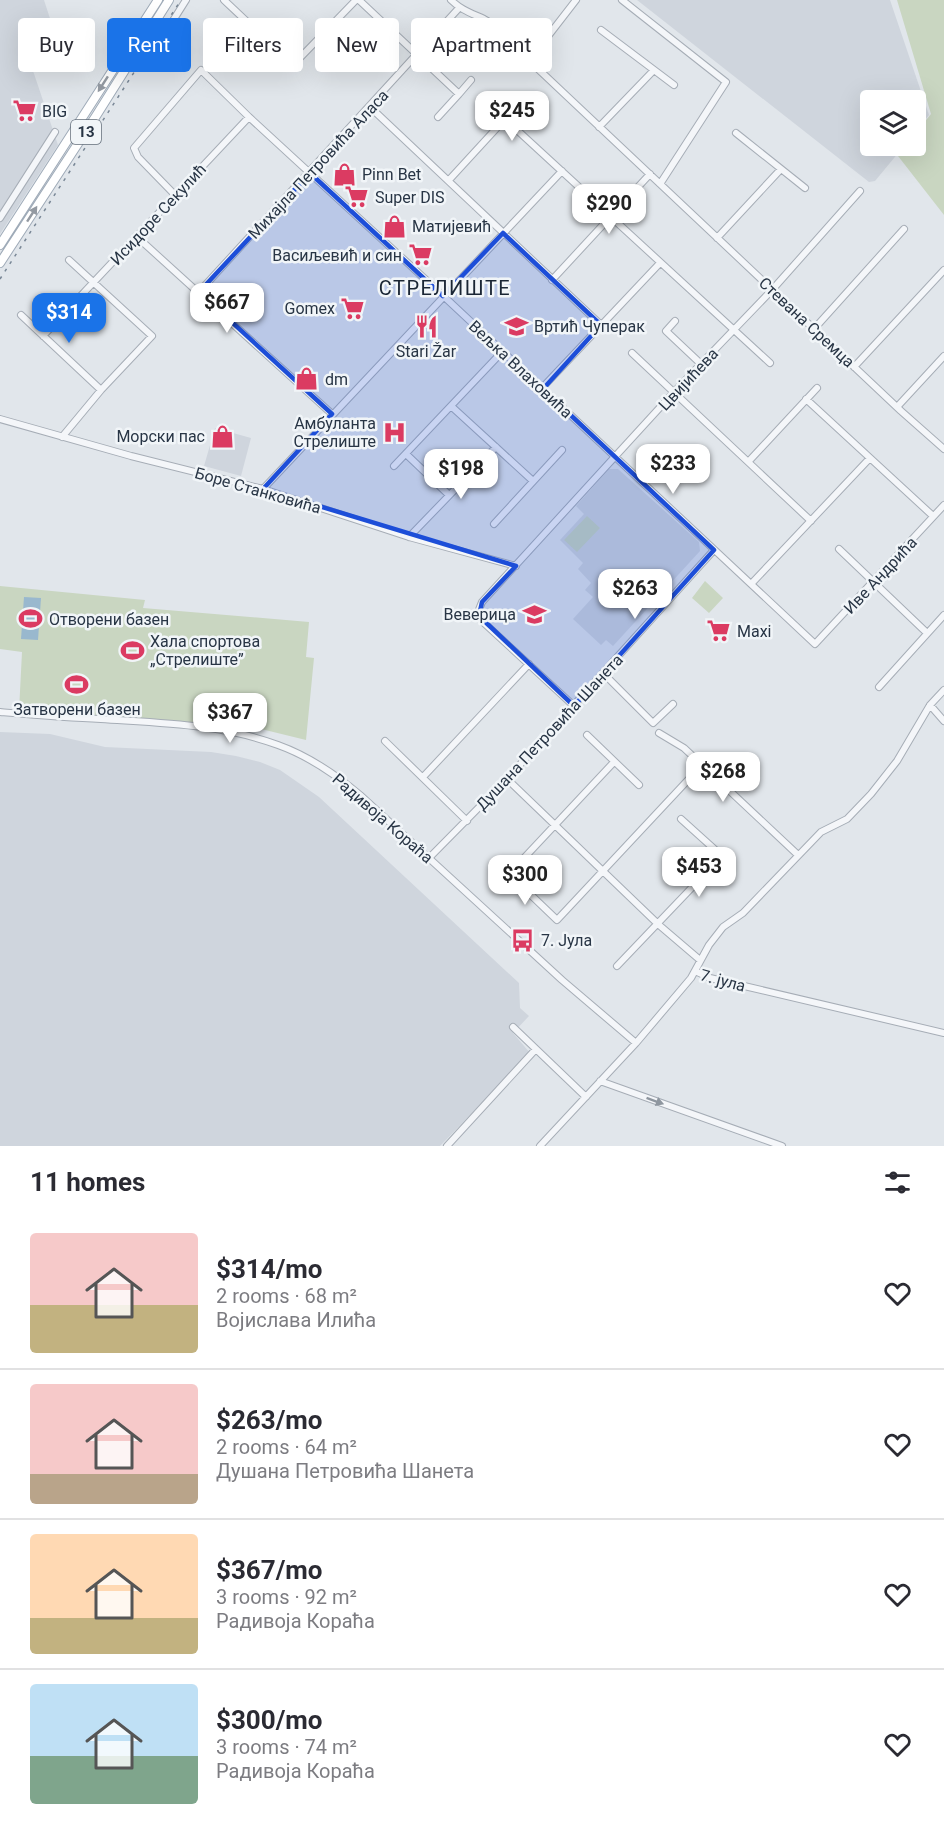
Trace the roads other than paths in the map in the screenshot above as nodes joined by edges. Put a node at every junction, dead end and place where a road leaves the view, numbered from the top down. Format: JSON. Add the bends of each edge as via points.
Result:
{"nodes":[{"id":1,"x":158,"y":0,"type":"edge"},
{"id":2,"x":169,"y":0,"type":"edge"},
{"id":3,"x":186,"y":0,"type":"edge"},
{"id":4,"x":358,"y":0,"type":"edge"},
{"id":5,"x":451,"y":0,"type":"edge"},
{"id":6,"x":576,"y":0,"type":"edge"},
{"id":7,"x":622,"y":0,"type":"edge"},
{"id":8,"x":227,"y":1,"type":"edge"},
{"id":9,"x":459,"y":8,"type":"junction"},
{"id":10,"x":175,"y":18,"type":"edge"},
{"id":11,"x":450,"y":18,"type":"edge"},
{"id":12,"x":482,"y":18,"type":"edge"},
{"id":13,"x":601,"y":30,"type":"dead end"},
{"id":14,"x":552,"y":31,"type":"edge"},
{"id":15,"x":411,"y":50,"type":"edge"},
{"id":16,"x":411,"y":63,"type":"edge"},
{"id":17,"x":654,"y":70,"type":"junction"},
{"id":18,"x":435,"y":72,"type":"edge"},
{"id":19,"x":541,"y":72,"type":"edge"},
{"id":20,"x":471,"y":80,"type":"dead end"},
{"id":21,"x":674,"y":85,"type":"dead end"},
{"id":22,"x":459,"y":94,"type":"junction"},
{"id":23,"x":370,"y":108,"type":"junction"},
{"id":24,"x":249,"y":117,"type":"junction"},
{"id":25,"x":438,"y":117,"type":"dead end"},
{"id":26,"x":599,"y":127,"type":"junction"},
{"id":27,"x":55,"y":132,"type":"dead end"},
{"id":28,"x":736,"y":134,"type":"dead end"},
{"id":29,"x":781,"y":169,"type":"junction"},
{"id":30,"x":562,"y":171,"type":"junction"},
{"id":31,"x":310,"y":173,"type":"junction"},
{"id":32,"x":650,"y":174,"type":"junction"},
{"id":33,"x":449,"y":180,"type":"junction"},
{"id":34,"x":660,"y":184,"type":"junction"},
{"id":35,"x":579,"y":187,"type":"dead end"},
{"id":36,"x":805,"y":188,"type":"dead end"},
{"id":37,"x":860,"y":191,"type":"dead end"},
{"id":38,"x":175,"y":195,"type":"junction"},
{"id":39,"x":610,"y":216,"type":"junction"},
{"id":40,"x":0,"y":218,"type":"edge"},
{"id":41,"x":904,"y":229,"type":"dead end"},
{"id":42,"x":503,"y":233,"type":"junction"},
{"id":43,"x":136,"y":236,"type":"junction"},
{"id":44,"x":717,"y":238,"type":"junction"},
{"id":45,"x":0,"y":245,"type":"edge"},
{"id":46,"x":69,"y":260,"type":"dead end"},
{"id":47,"x":0,"y":263,"type":"edge"},
{"id":48,"x":660,"y":263,"type":"junction"},
{"id":49,"x":944,"y":270,"type":"edge"},
{"id":50,"x":552,"y":280,"type":"junction"},
{"id":51,"x":94,"y":283,"type":"junction"},
{"id":52,"x":772,"y":290,"type":"junction"},
{"id":53,"x":199,"y":292,"type":"junction"},
{"id":54,"x":443,"y":296,"type":"junction"},
{"id":55,"x":21,"y":315,"type":"dead end"},
{"id":56,"x":675,"y":321,"type":"dead end"},
{"id":57,"x":601,"y":325,"type":"junction"},
{"id":58,"x":814,"y":329,"type":"junction"},
{"id":59,"x":733,"y":330,"type":"junction"},
{"id":60,"x":43,"y":336,"type":"junction"},
{"id":61,"x":502,"y":352,"type":"junction"},
{"id":62,"x":632,"y":353,"type":"dead end"},
{"id":63,"x":944,"y":356,"type":"edge"},
{"id":64,"x":770,"y":363,"type":"dead end"},
{"id":65,"x":701,"y":364,"type":"junction"},
{"id":66,"x":855,"y":367,"type":"junction"},
{"id":67,"x":543,"y":388,"type":"junction"},
{"id":68,"x":817,"y":388,"type":"dead end"},
{"id":69,"x":101,"y":390,"type":"junction"},
{"id":70,"x":675,"y":391,"type":"junction"},
{"id":71,"x":807,"y":399,"type":"junction"},
{"id":72,"x":451,"y":406,"type":"junction"},
{"id":73,"x":897,"y":407,"type":"junction"},
{"id":74,"x":332,"y":414,"type":"junction"},
{"id":75,"x":0,"y":419,"type":"edge"},
{"id":76,"x":62,"y":437,"type":"junction"},
{"id":77,"x":496,"y":447,"type":"junction"},
{"id":78,"x":944,"y":449,"type":"edge"},
{"id":79,"x":562,"y":450,"type":"dead end"},
{"id":80,"x":406,"y":454,"type":"junction"},
{"id":81,"x":615,"y":458,"type":"junction"},
{"id":82,"x":870,"y":458,"type":"junction"},
{"id":83,"x":749,"y":460,"type":"junction"},
{"id":84,"x":394,"y":466,"type":"dead end"},
{"id":85,"x":533,"y":481,"type":"junction"},
{"id":86,"x":262,"y":489,"type":"junction"},
{"id":87,"x":449,"y":495,"type":"junction"},
{"id":88,"x":944,"y":505,"type":"edge"},
{"id":89,"x":933,"y":516,"type":"junction"},
{"id":90,"x":811,"y":521,"type":"junction"},
{"id":91,"x":494,"y":524,"type":"dead end"},
{"id":92,"x":409,"y":537,"type":"junction"},
{"id":93,"x":839,"y":549,"type":"dead end"},
{"id":94,"x":714,"y":550,"type":"junction"},
{"id":95,"x":516,"y":566,"type":"junction"},
{"id":96,"x":874,"y":582,"type":"junction"},
{"id":97,"x":752,"y":583,"type":"junction"},
{"id":98,"x":944,"y":615,"type":"edge"},
{"id":99,"x":927,"y":633,"type":"junction"},
{"id":100,"x":815,"y":644,"type":"joint"},
{"id":101,"x":529,"y":664,"type":"junction"},
{"id":102,"x":603,"y":673,"type":"junction"},
{"id":103,"x":879,"y":687,"type":"dead end"},
{"id":104,"x":944,"y":690,"type":"edge"},
{"id":105,"x":673,"y":704,"type":"dead end"},
{"id":106,"x":930,"y":705,"type":"junction"},
{"id":107,"x":574,"y":706,"type":"junction"},
{"id":108,"x":0,"y":712,"type":"edge"},
{"id":109,"x":944,"y":721,"type":"edge"},
{"id":110,"x":659,"y":733,"type":"dead end"},
{"id":111,"x":586,"y":735,"type":"dead end"},
{"id":112,"x":384,"y":741,"type":"dead end"},
{"id":113,"x":614,"y":762,"type":"junction"},
{"id":114,"x":701,"y":766,"type":"junction"},
{"id":115,"x":423,"y":777,"type":"junction"},
{"id":116,"x":507,"y":779,"type":"junction"},
{"id":117,"x":639,"y":785,"type":"dead end"},
{"id":118,"x":681,"y":819,"type":"dead end"},
{"id":119,"x":467,"y":821,"type":"junction"},
{"id":120,"x":555,"y":825,"type":"junction"},
{"id":121,"x":798,"y":855,"type":"junction"},
{"id":122,"x":429,"y":858,"type":"junction"},
{"id":123,"x":603,"y":871,"type":"junction"},
{"id":124,"x":659,"y":924,"type":"junction"},
{"id":125,"x":700,"y":960,"type":"junction"},
{"id":126,"x":617,"y":966,"type":"dead end"},
{"id":127,"x":695,"y":971,"type":"junction"},
{"id":128,"x":513,"y":1027,"type":"dead end"},
{"id":129,"x":944,"y":1033,"type":"edge"},
{"id":130,"x":636,"y":1043,"type":"junction"},
{"id":131,"x":535,"y":1050,"type":"junction"},
{"id":132,"x":600,"y":1081,"type":"junction"},
{"id":133,"x":586,"y":1097,"type":"junction"},
{"id":134,"x":447,"y":1146,"type":"edge"},
{"id":135,"x":540,"y":1146,"type":"edge"},
{"id":136,"x":782,"y":1146,"type":"edge"}],
"edges":[{"from":1,"to":45,"type":"main road","number":"13","one_way":true},
{"from":47,"to":2,"type":"main road","number":"13","one_way":true},
{"from":3,"to":10,"type":"street"},
{"from":4,"to":8,"type":"street","via":[[293,65]]},
{"from":4,"to":15,"type":"street"},
{"from":5,"to":9,"type":"street"},
{"from":6,"to":14,"type":"street"},
{"from":7,"to":34,"type":"street","via":[[726,82]]},
{"from":9,"to":11,"type":"street","name":"Михајла Петровића Аласа"},
{"from":9,"to":12,"type":"street"},
{"from":13,"to":17,"type":"street"},
{"from":16,"to":23,"type":"street","name":"Михајла Петровића Аласа"},
{"from":17,"to":21,"type":"street"},
{"from":17,"to":26,"type":"street"},
{"from":18,"to":22,"type":"street"},
{"from":19,"to":26,"type":"street","name":"Стевана Сремца"},
{"from":20,"to":22,"type":"street"},
{"from":22,"to":25,"type":"street"},
{"from":23,"to":31,"type":"street","name":"Михајла Петровића Аласа"},
{"from":23,"to":33,"type":"street"},
{"from":24,"to":31,"type":"street","name":"Вељка Влаховића"},
{"from":24,"to":38,"type":"street","name":"Исидоре Секулић"},
{"from":24,"to":38,"type":"street","name":"Вељка Влаховића","via":[[201,70],[134,148]]},
{"from":26,"to":32,"type":"street","name":"Стевана Сремца"},
{"from":27,"to":40,"type":"street"},
{"from":28,"to":29,"type":"street"},
{"from":29,"to":36,"type":"street"},
{"from":29,"to":44,"type":"street"},
{"from":30,"to":33,"type":"street","via":[[506,119]]},
{"from":30,"to":35,"type":"street"},
{"from":30,"to":42,"type":"street"},
{"from":31,"to":53,"type":"street","name":"Михајла Петровића Аласа"},
{"from":31,"to":54,"type":"street","name":"Вељка Влаховића"},
{"from":32,"to":34,"type":"street","name":"Стевана Сремца"},
{"from":32,"to":39,"type":"street"},
{"from":33,"to":42,"type":"street"},
{"from":34,"to":44,"type":"street","name":"Стевана Сремца"},
{"from":37,"to":52,"type":"street","name":"Цвијићева"},
{"from":38,"to":43,"type":"street","name":"Исидоре Секулић"},
{"from":39,"to":48,"type":"street"},
{"from":39,"to":50,"type":"street"},
{"from":41,"to":58,"type":"street"},
{"from":42,"to":50,"type":"street"},
{"from":42,"to":54,"type":"street"},
{"from":43,"to":51,"type":"street","name":"Исидоре Секулић"},
{"from":43,"to":53,"type":"street"},
{"from":44,"to":52,"type":"street","name":"Стевана Сремца"},
{"from":46,"to":51,"type":"street"},
{"from":48,"to":57,"type":"street"},
{"from":48,"to":59,"type":"street"},
{"from":49,"to":66,"type":"street"},
{"from":50,"to":57,"type":"street"},
{"from":51,"to":60,"type":"street","name":"Исидоре Секулић"},
{"from":51,"to":69,"type":"street","via":[[152,336]]},
{"from":52,"to":58,"type":"street","name":"Стевана Сремца"},
{"from":52,"to":59,"type":"street","name":"Цвијићева"},
{"from":53,"to":74,"type":"street"},
{"from":54,"to":61,"type":"street","name":"Вељка Влаховића"},
{"from":54,"to":74,"type":"street"},
{"from":55,"to":60,"type":"street"},
{"from":56,"to":65,"type":"street","via":[[666,331]]},
{"from":57,"to":67,"type":"street"},
{"from":58,"to":66,"type":"street","name":"Стевана Сремца"},
{"from":59,"to":64,"type":"street"},
{"from":59,"to":65,"type":"street","name":"Цвијићева"},
{"from":60,"to":69,"type":"street"},
{"from":61,"to":67,"type":"street","name":"Вељка Влаховића"},
{"from":61,"to":72,"type":"street"},
{"from":62,"to":70,"type":"street"},
{"from":63,"to":73,"type":"street"},
{"from":65,"to":70,"type":"street","name":"Цвијићева"},
{"from":66,"to":73,"type":"street","name":"Стевана Сремца"},
{"from":67,"to":81,"type":"street","name":"Вељка Влаховића"},
{"from":68,"to":71,"type":"street"},
{"from":69,"to":76,"type":"street"},
{"from":70,"to":81,"type":"street","name":"Цвијићева"},
{"from":70,"to":83,"type":"street"},
{"from":71,"to":82,"type":"street"},
{"from":71,"to":83,"type":"street"},
{"from":72,"to":77,"type":"street"},
{"from":72,"to":80,"type":"street"},
{"from":73,"to":78,"type":"street","name":"Стевана Сремца"},
{"from":74,"to":86,"type":"street"},
{"from":75,"to":76,"type":"street","name":"Боре Станковића"},
{"from":76,"to":86,"type":"street","name":"Боре Станковића"},
{"from":77,"to":85,"type":"street"},
{"from":77,"to":87,"type":"street"},
{"from":79,"to":85,"type":"street"},
{"from":80,"to":84,"type":"street"},
{"from":80,"to":87,"type":"street"},
{"from":81,"to":94,"type":"street","name":"Вељка Влаховића"},
{"from":81,"to":95,"type":"street","name":"Цвијићева"},
{"from":82,"to":89,"type":"street"},
{"from":82,"to":90,"type":"street"},
{"from":83,"to":90,"type":"street"},
{"from":85,"to":91,"type":"street"},
{"from":86,"to":92,"type":"street","name":"Боре Станковића"},
{"from":87,"to":92,"type":"street"},
{"from":88,"to":89,"type":"street","name":"Иве Андрића"},
{"from":89,"to":96,"type":"street","name":"Иве Андрића"},
{"from":90,"to":97,"type":"street"},
{"from":92,"to":95,"type":"street","name":"Боре Станковића"},
{"from":93,"to":96,"type":"street"},
{"from":94,"to":97,"type":"street","name":"Вељка Влаховића"},
{"from":94,"to":102,"type":"street","name":"Душана Петровића Шанета"},
{"from":95,"to":101,"type":"street","name":"Цвијићева","via":[[482,602],[478,612],[483,622]]},
{"from":96,"to":99,"type":"street"},
{"from":96,"to":100,"type":"street","name":"Иве Андрића"},
{"from":97,"to":100,"type":"street","name":"Вељка Влаховића"},
{"from":98,"to":99,"type":"street"},
{"from":99,"to":103,"type":"street"},
{"from":101,"to":107,"type":"street"},
{"from":101,"to":115,"type":"street"},
{"from":102,"to":105,"type":"street","via":[[653,723]]},
{"from":102,"to":107,"type":"street","name":"Душана Петровића Шанета"},
{"from":104,"to":106,"type":"street"},
{"from":106,"to":109,"type":"street"},
{"from":106,"to":121,"type":"street","via":[[897,761],[871,795],[847,819],[820,832]]},
{"from":107,"to":116,"type":"street","name":"Душана Петровића Шанета"},
{"from":108,"to":122,"type":"street","name":"Радивоја Кораћа","via":[[217,729],[279,745],[316,762],[345,783]]},
{"from":110,"to":114,"type":"street","via":[[684,748]]},
{"from":111,"to":113,"type":"street"},
{"from":112,"to":115,"type":"street"},
{"from":113,"to":117,"type":"street"},
{"from":113,"to":120,"type":"street"},
{"from":114,"to":121,"type":"street"},
{"from":114,"to":123,"type":"street"},
{"from":115,"to":119,"type":"street"},
{"from":116,"to":119,"type":"street","name":"Душана Петровића Шанета"},
{"from":116,"to":120,"type":"street"},
{"from":118,"to":124,"type":"street","via":[[722,856]]},
{"from":119,"to":122,"type":"street","name":"Душана Петровића Шанета"},
{"from":120,"to":123,"type":"street"},
{"from":120,"to":123,"type":"street","via":[[509,874],[557,920]]},
{"from":121,"to":125,"type":"street","via":[[743,913],[723,927]]},
{"from":122,"to":130,"type":"street","name":"Радивоја Кораћа"},
{"from":123,"to":124,"type":"street"},
{"from":124,"to":125,"type":"street"},
{"from":124,"to":126,"type":"street"},
{"from":125,"to":127,"type":"street"},
{"from":127,"to":129,"type":"street","name":"7. јула","via":[[710,978]]},
{"from":127,"to":130,"type":"street","name":"7. јула"},
{"from":128,"to":131,"type":"street"},
{"from":130,"to":132,"type":"street","name":"7. јула"},
{"from":131,"to":133,"type":"street"},
{"from":131,"to":134,"type":"street"},
{"from":132,"to":133,"type":"street","name":"7. јула"},
{"from":132,"to":136,"type":"street","one_way":true},
{"from":133,"to":135,"type":"street","name":"7. јула"}]}
